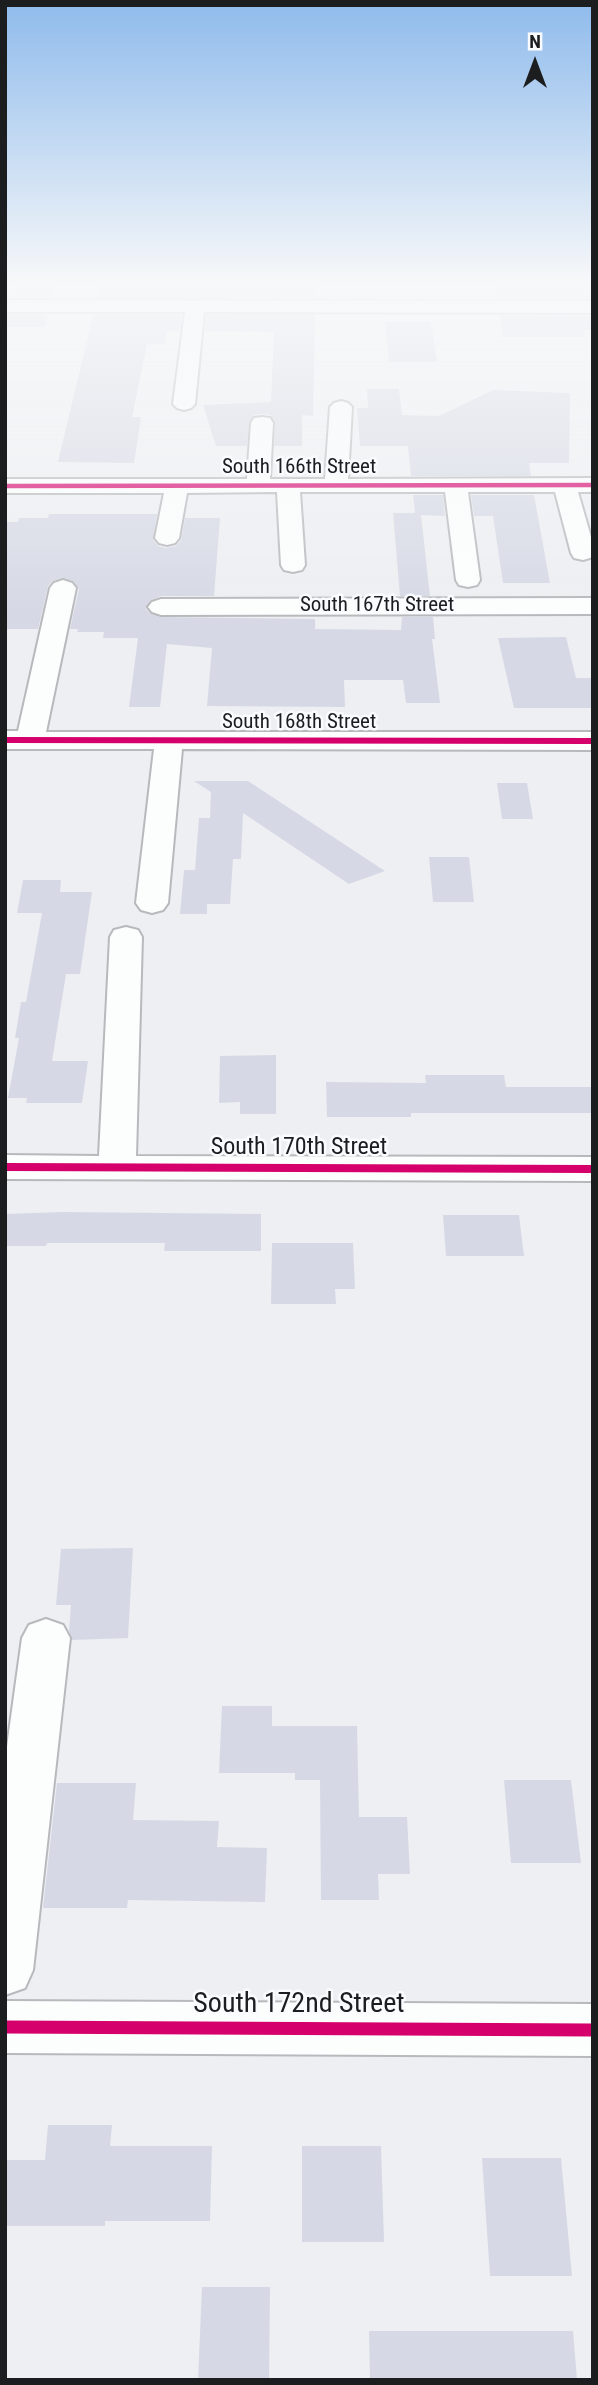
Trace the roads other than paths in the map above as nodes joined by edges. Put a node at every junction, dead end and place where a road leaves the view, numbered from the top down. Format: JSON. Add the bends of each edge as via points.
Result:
{"nodes":[{"id":1,"x":185,"y":392,"type":"edge"},
{"id":2,"x":184,"y":404,"type":"dead end"},
{"id":3,"x":341,"y":407,"type":"dead end"},
{"id":4,"x":262,"y":423,"type":"dead end"},
{"id":5,"x":177,"y":485,"type":"junction"},
{"id":6,"x":258,"y":485,"type":"junction"},
{"id":7,"x":288,"y":485,"type":"junction"},
{"id":8,"x":336,"y":485,"type":"junction"},
{"id":9,"x":456,"y":485,"type":"junction"},
{"id":10,"x":565,"y":485,"type":"junction"},
{"id":11,"x":593,"y":485,"type":"edge"},
{"id":12,"x":5,"y":486,"type":"edge"},
{"id":13,"x":167,"y":538,"type":"dead end"},
{"id":14,"x":583,"y":553,"type":"dead end"},
{"id":15,"x":293,"y":565,"type":"dead end"},
{"id":16,"x":468,"y":580,"type":"dead end"},
{"id":17,"x":63,"y":588,"type":"dead end"},
{"id":18,"x":593,"y":606,"type":"edge"},
{"id":19,"x":161,"y":607,"type":"dead end"},
{"id":20,"x":18,"y":740,"type":"edge"},
{"id":21,"x":169,"y":740,"type":"junction"},
{"id":22,"x":593,"y":741,"type":"edge"},
{"id":23,"x":152,"y":904,"type":"dead end"},
{"id":24,"x":126,"y":937,"type":"dead end"},
{"id":25,"x":5,"y":1167,"type":"edge"},
{"id":26,"x":117,"y":1167,"type":"junction"},
{"id":27,"x":593,"y":1169,"type":"edge"},
{"id":28,"x":46,"y":1638,"type":"dead end"},
{"id":29,"x":5,"y":1970,"type":"edge"},
{"id":30,"x":5,"y":2027,"type":"edge"},
{"id":31,"x":593,"y":2029,"type":"edge"}],
"edges":[{"from":1,"to":2,"type":"street"},
{"from":3,"to":8,"type":"street"},
{"from":4,"to":6,"type":"street","name":"South 166th Street"},
{"from":5,"to":6,"type":"street","name":"South 166th Street"},
{"from":5,"to":12,"type":"street","name":"South 166th Street"},
{"from":5,"to":13,"type":"street"},
{"from":6,"to":7,"type":"street","name":"South 166th Street"},
{"from":7,"to":8,"type":"street","name":"South 166th Street"},
{"from":7,"to":15,"type":"street"},
{"from":8,"to":9,"type":"street","name":"South 166th Street"},
{"from":9,"to":10,"type":"street","name":"South 166th Street"},
{"from":9,"to":16,"type":"street"},
{"from":10,"to":11,"type":"street","name":"South 166th Street"},
{"from":10,"to":14,"type":"street"},
{"from":17,"to":20,"type":"street","name":"South 168th Street"},
{"from":18,"to":19,"type":"street","name":"South 167th Street"},
{"from":20,"to":21,"type":"street","name":"South 168th Street"},
{"from":21,"to":22,"type":"street","name":"South 168th Street"},
{"from":21,"to":23,"type":"street"},
{"from":24,"to":26,"type":"street"},
{"from":25,"to":26,"type":"street","name":"South 170th Street"},
{"from":26,"to":27,"type":"street","name":"South 170th Street"},
{"from":28,"to":29,"type":"street"},
{"from":30,"to":31,"type":"street","name":"South 172nd Street"}]}
